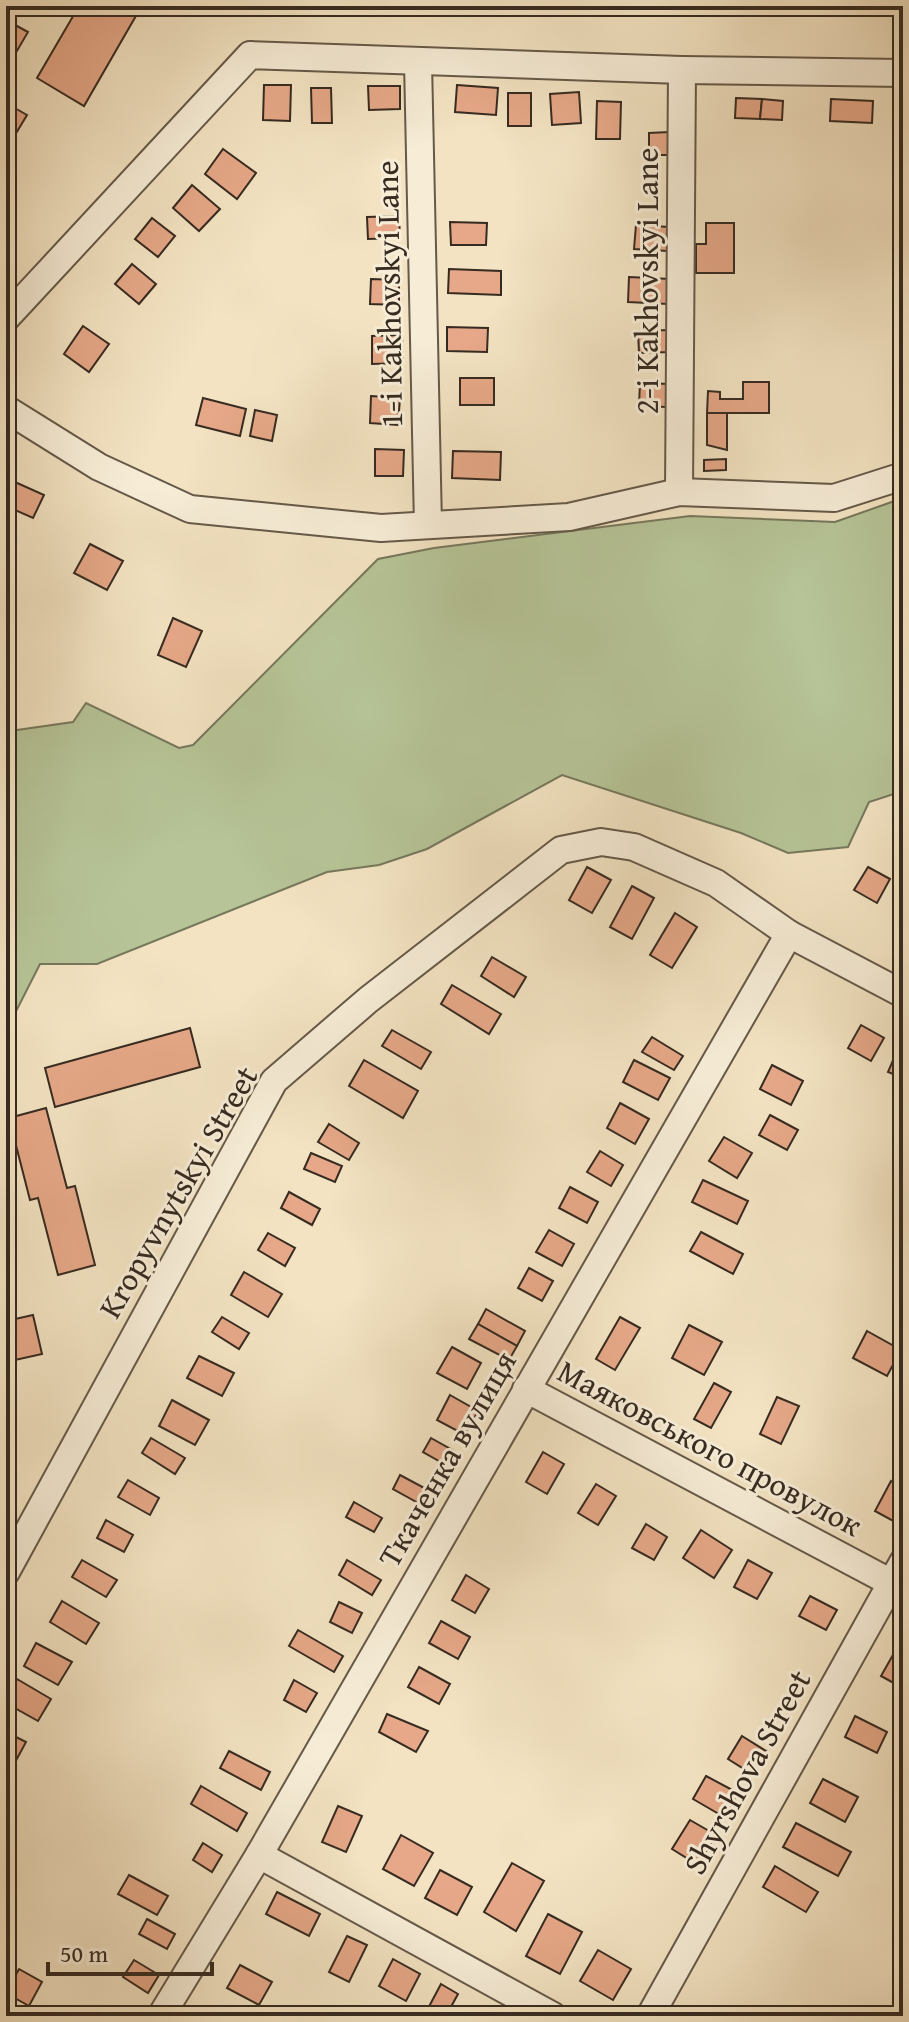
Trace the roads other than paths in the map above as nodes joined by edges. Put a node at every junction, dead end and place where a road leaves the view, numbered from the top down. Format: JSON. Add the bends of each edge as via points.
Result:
{"nodes":[{"id":1,"x":418,"y":62,"type":"junction"},
{"id":2,"x":682,"y":70,"type":"junction"},
{"id":3,"x":903,"y":73,"type":"edge"},
{"id":4,"x":6,"y":318,"type":"edge"},
{"id":5,"x":6,"y":409,"type":"edge"},
{"id":6,"x":903,"y":476,"type":"edge"},
{"id":7,"x":679,"y":492,"type":"junction"},
{"id":8,"x":428,"y":525,"type":"junction"},
{"id":9,"x":789,"y":934,"type":"junction"},
{"id":10,"x":903,"y":994,"type":"edge"},
{"id":11,"x":526,"y":1389,"type":"junction"},
{"id":12,"x":6,"y":1572,"type":"edge"},
{"id":13,"x":899,"y":1578,"type":"edge"},
{"id":14,"x":259,"y":1855,"type":"junction"},
{"id":15,"x":161,"y":2016,"type":"edge"},
{"id":16,"x":553,"y":2016,"type":"edge"},
{"id":17,"x":650,"y":2016,"type":"edge"}],
"edges":[{"from":1,"to":2,"type":"street"},
{"from":1,"to":4,"type":"street","via":[[250,55]]},
{"from":1,"to":8,"type":"street","name":"1-i Kakhovskyi Lane"},
{"from":2,"to":3,"type":"street"},
{"from":2,"to":7,"type":"street","name":"2-i Kakhovskyi Lane"},
{"from":5,"to":8,"type":"street","via":[[99,467],[190,509],[381,528]]},
{"from":6,"to":7,"type":"street","via":[[834,498]]},
{"from":7,"to":8,"type":"street","via":[[569,517]]},
{"from":9,"to":10,"type":"street"},
{"from":9,"to":11,"type":"street","name":"Ткаченка вулиця"},
{"from":9,"to":12,"type":"street","name":"Kropyvnytskyi Street","via":[[716,883],[634,847],[601,842],[561,850],[368,1000],[274,1081]]},
{"from":11,"to":13,"type":"street","name":"Маяковського провулок"},
{"from":11,"to":14,"type":"street","name":"Ткаченка вулиця"},
{"from":13,"to":17,"type":"street","name":"Shyrshova Street"},
{"from":14,"to":15,"type":"street","name":"Ткаченка вулиця"},
{"from":14,"to":16,"type":"street"}]}
